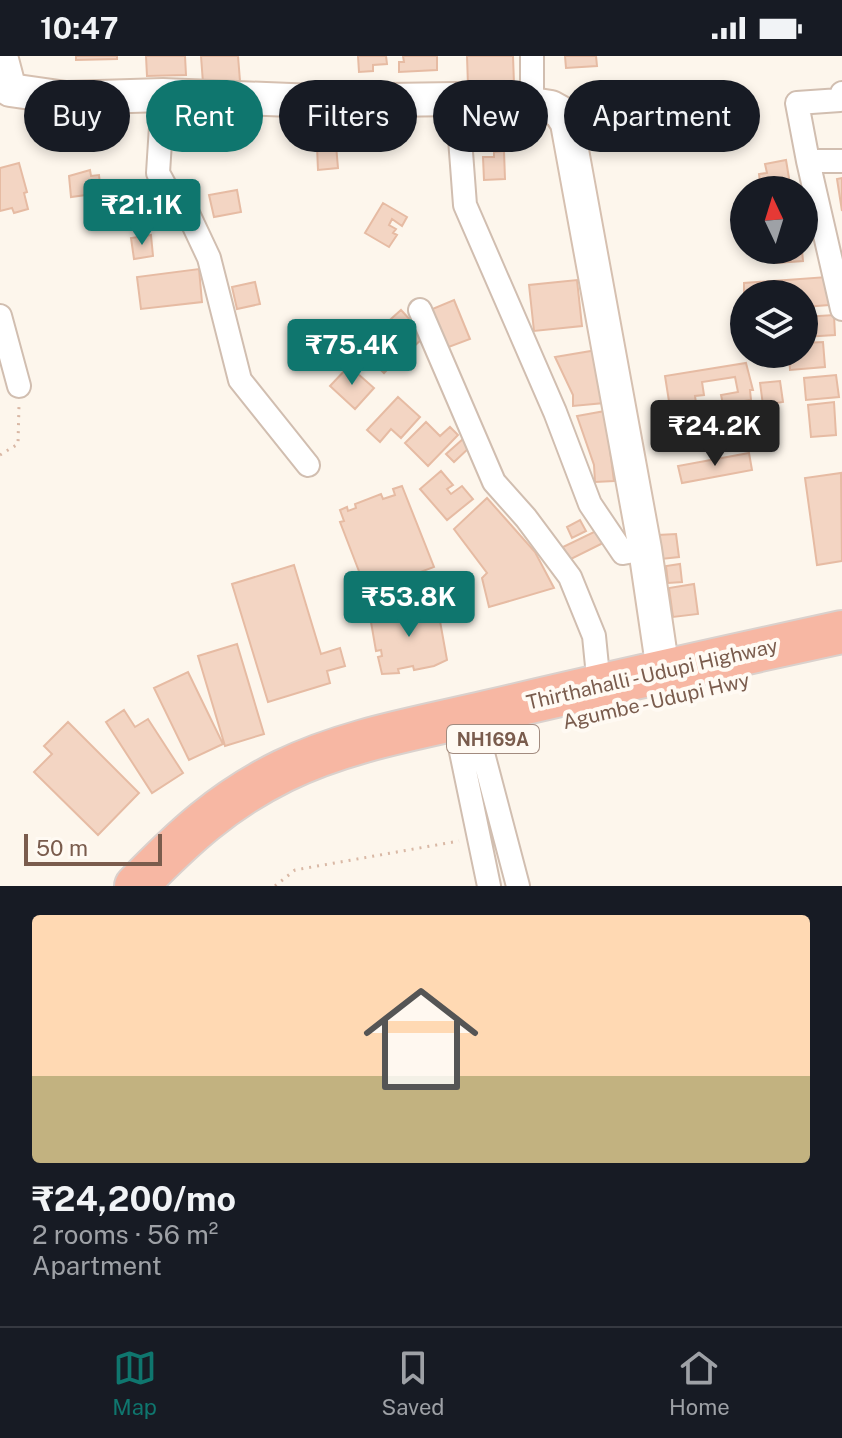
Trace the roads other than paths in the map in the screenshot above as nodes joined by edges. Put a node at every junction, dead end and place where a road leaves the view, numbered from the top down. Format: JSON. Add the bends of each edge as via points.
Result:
{"nodes":[{"id":1,"x":1,"y":56,"type":"edge"},
{"id":2,"x":532,"y":56,"type":"edge"},
{"id":3,"x":532,"y":80,"type":"edge"},
{"id":4,"x":842,"y":93,"type":"edge"},
{"id":5,"x":5,"y":94,"type":"edge"},
{"id":6,"x":146,"y":96,"type":"edge"},
{"id":7,"x":263,"y":99,"type":"edge"},
{"id":8,"x":433,"y":99,"type":"edge"},
{"id":9,"x":548,"y":107,"type":"edge"},
{"id":10,"x":159,"y":152,"type":"edge"},
{"id":11,"x":461,"y":152,"type":"edge"},
{"id":12,"x":808,"y":161,"type":"junction"},
{"id":13,"x":842,"y":161,"type":"edge"},
{"id":14,"x":842,"y":309,"type":"edge"},
{"id":15,"x":420,"y":310,"type":"dead end"},
{"id":16,"x":0,"y":316,"type":"edge"},
{"id":17,"x":19,"y":386,"type":"road end"},
{"id":18,"x":308,"y":465,"type":"dead end"},
{"id":19,"x":645,"y":549,"type":"junction"},
{"id":20,"x":842,"y":632,"type":"edge"},
{"id":21,"x":842,"y":659,"type":"edge"},
{"id":22,"x":663,"y":671,"type":"junction"},
{"id":23,"x":599,"y":686,"type":"junction"},
{"id":24,"x":470,"y":745,"type":"junction"},
{"id":25,"x":136,"y":886,"type":"edge"},
{"id":26,"x":174,"y":886,"type":"edge"},
{"id":27,"x":489,"y":886,"type":"edge"},
{"id":28,"x":518,"y":886,"type":"edge"}],
"edges":[{"from":1,"to":5,"type":"street"},
{"from":2,"to":3,"type":"street"},
{"from":4,"to":12,"type":"street","via":[[840,100],[797,103]]},
{"from":5,"to":6,"type":"street"},
{"from":7,"to":8,"type":"street"},
{"from":9,"to":19,"type":"street","via":[[567,123]]},
{"from":10,"to":18,"type":"street","via":[[158,173],[185,207],[209,258],[240,380]]},
{"from":11,"to":19,"type":"street","via":[[465,205],[590,504],[623,553]]},
{"from":12,"to":13,"type":"street"},
{"from":12,"to":14,"type":"street"},
{"from":15,"to":23,"type":"street","via":[[494,482],[570,577],[594,636]]},
{"from":16,"to":17,"type":"street"},
{"from":19,"to":22,"type":"street"},
{"from":20,"to":22,"type":"highway","name":"Thirthahalli - Udupi Highway","number":"NH169A"},
{"from":21,"to":24,"type":"highway","name":"Agumbe - Udupi Hwy","number":"NH169A"},
{"from":22,"to":23,"type":"highway","name":"Thirthahalli - Udupi Highway","number":"NH169A"},
{"from":23,"to":25,"type":"highway","name":"Thirthahalli - Udupi Highway","number":"NH169A","via":[[308,760],[249,790],[184,836]]},
{"from":24,"to":26,"type":"highway","name":"Agumbe - Udupi Hwy","number":"NH169A","via":[[304,789],[227,837]]},
{"from":24,"to":27,"type":"street","via":[[477,837]]},
{"from":24,"to":28,"type":"street"}]}
